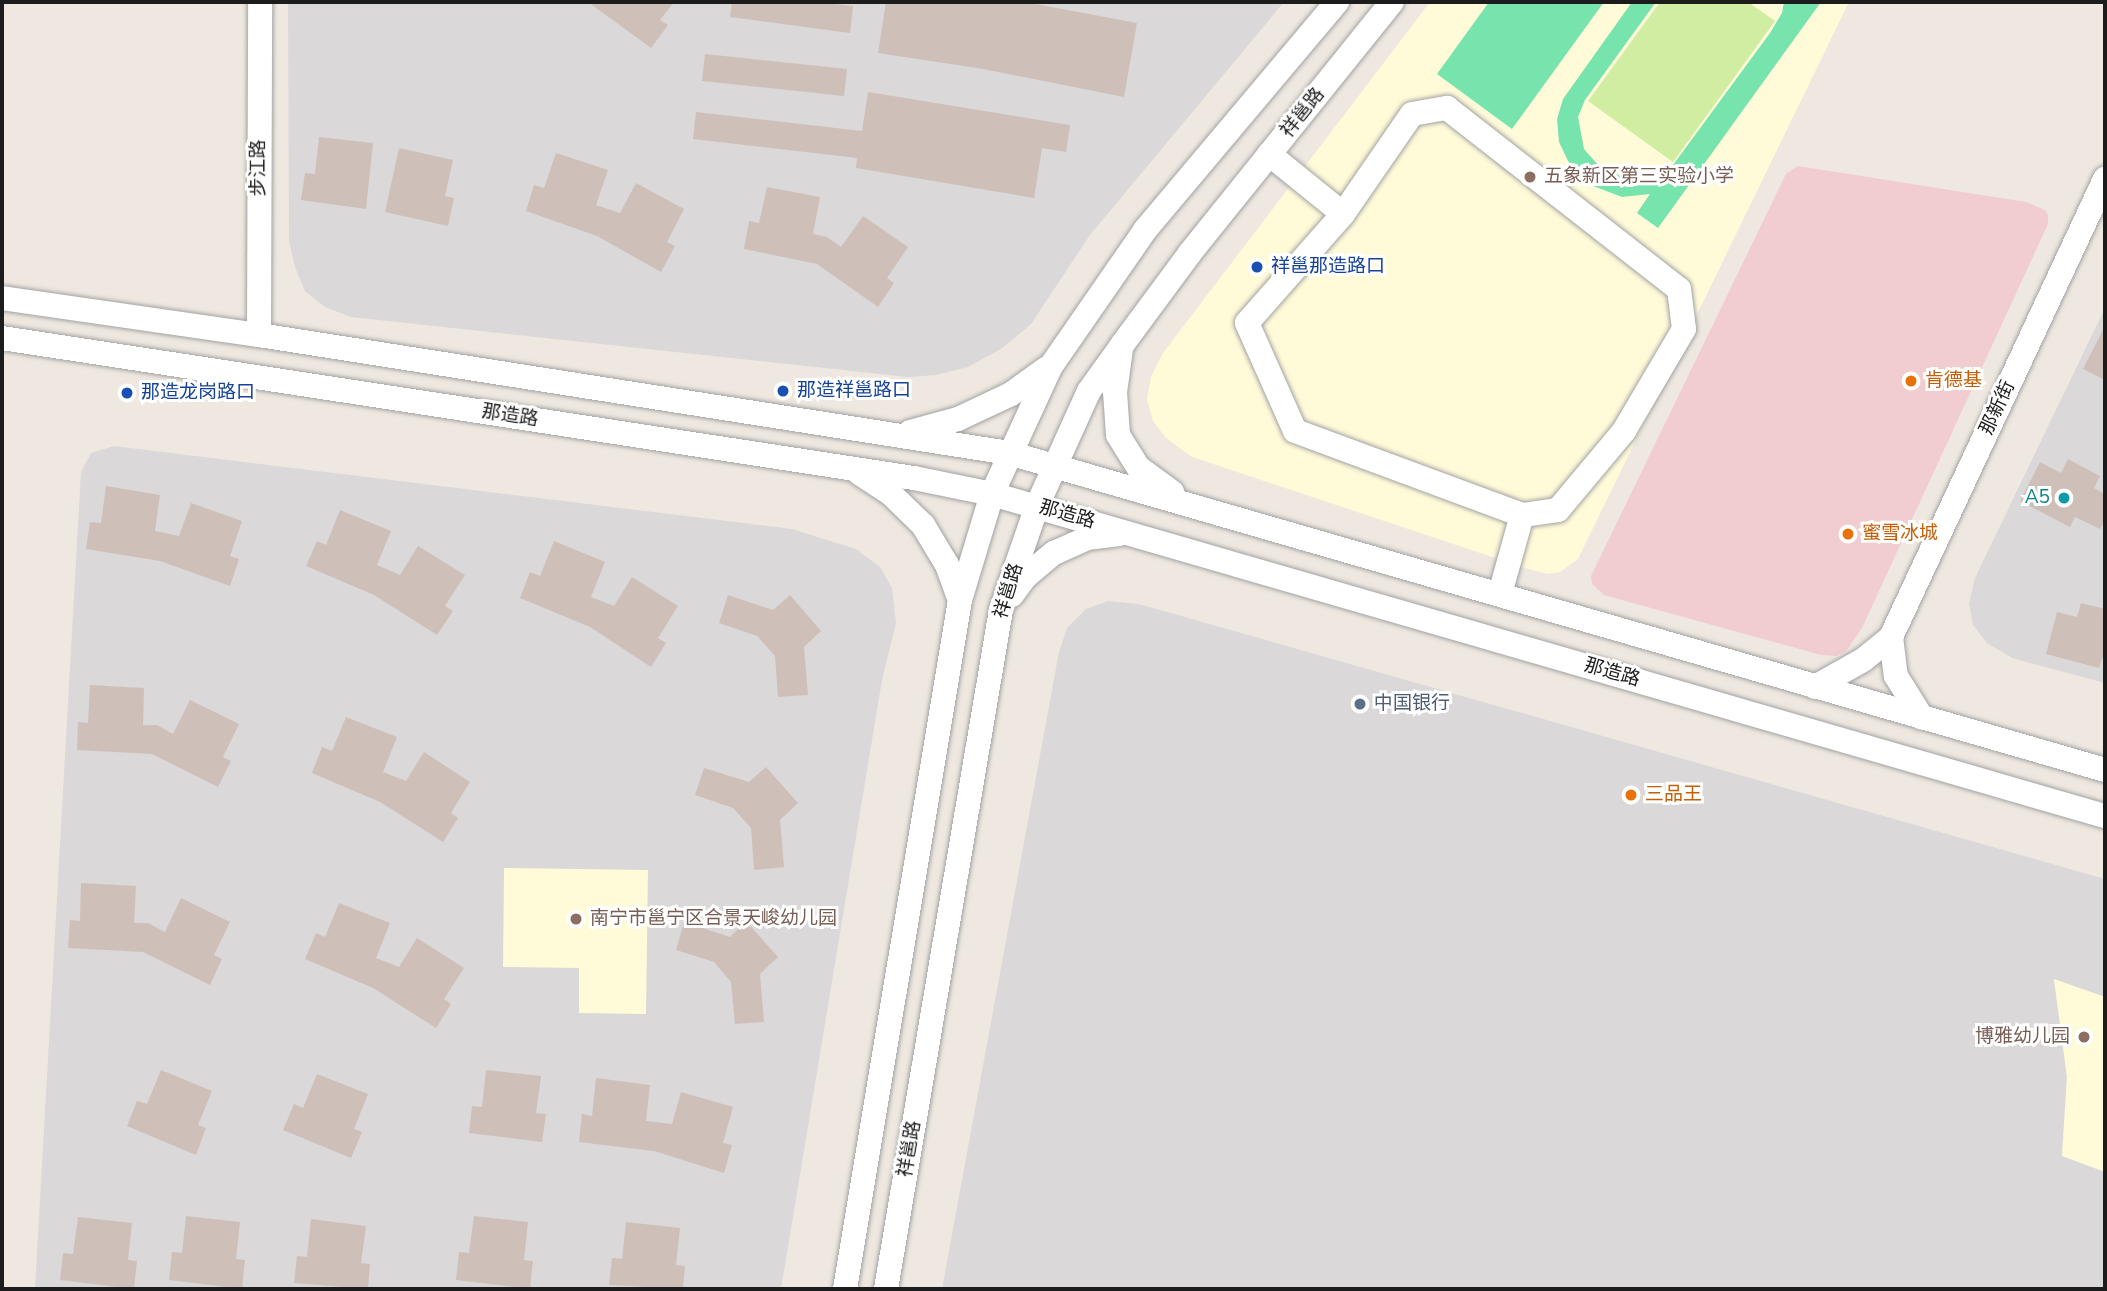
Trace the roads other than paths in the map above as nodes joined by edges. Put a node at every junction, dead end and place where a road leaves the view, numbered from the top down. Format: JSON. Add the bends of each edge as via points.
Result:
{"nodes":[{"id":1,"x":260,"y":2,"type":"edge"},
{"id":2,"x":1337,"y":2,"type":"edge"},
{"id":3,"x":1392,"y":2,"type":"edge"},
{"id":4,"x":1269,"y":154,"type":"junction"},
{"id":5,"x":2105,"y":179,"type":"edge"},
{"id":6,"x":1343,"y":214,"type":"junction"},
{"id":7,"x":2,"y":298,"type":"edge"},
{"id":8,"x":259,"y":335,"type":"junction"},
{"id":9,"x":2,"y":338,"type":"edge"},
{"id":10,"x":1122,"y":345,"type":"junction"},
{"id":11,"x":1051,"y":366,"type":"junction"},
{"id":12,"x":902,"y":434,"type":"junction"},
{"id":13,"x":1010,"y":453,"type":"junction"},
{"id":14,"x":1055,"y":464,"type":"junction"},
{"id":15,"x":852,"y":468,"type":"junction"},
{"id":16,"x":992,"y":494,"type":"junction"},
{"id":17,"x":1185,"y":502,"type":"junction"},
{"id":18,"x":1037,"y":506,"type":"junction"},
{"id":19,"x":1522,"y":515,"type":"junction"},
{"id":20,"x":1129,"y":532,"type":"junction"},
{"id":21,"x":1500,"y":594,"type":"junction"},
{"id":22,"x":960,"y":600,"type":"junction"},
{"id":23,"x":1001,"y":610,"type":"junction"},
{"id":24,"x":1891,"y":636,"type":"junction"},
{"id":25,"x":1815,"y":687,"type":"junction"},
{"id":26,"x":1923,"y":718,"type":"junction"},
{"id":27,"x":2105,"y":770,"type":"edge"},
{"id":28,"x":2105,"y":816,"type":"edge"},
{"id":29,"x":845,"y":1289,"type":"edge"},
{"id":30,"x":886,"y":1289,"type":"edge"}],
"edges":[{"from":1,"to":8,"type":"street","name":"步江路"},
{"from":2,"to":11,"type":"street","via":[[1144,229]]},
{"from":3,"to":4,"type":"street","name":"祥邕路"},
{"from":4,"to":6,"type":"street"},
{"from":4,"to":10,"type":"street","name":"祥邕路"},
{"from":5,"to":24,"type":"street","name":"那新街"},
{"from":6,"to":19,"type":"street","via":[[1247,323],[1295,431]]},
{"from":6,"to":19,"type":"street","via":[[1412,114],[1447,108],[1679,289],[1684,329],[1624,431],[1558,510]]},
{"from":7,"to":8,"type":"street"},
{"from":8,"to":12,"type":"street"},
{"from":9,"to":15,"type":"street","name":"那造路"},
{"from":10,"to":14,"type":"street","name":"祥邕路","via":[[1089,391]]},
{"from":10,"to":17,"type":"street","via":[[1115,392],[1118,436],[1139,468]]},
{"from":11,"to":12,"type":"street","via":[[1011,394],[958,419]]},
{"from":11,"to":13,"type":"street"},
{"from":12,"to":13,"type":"street"},
{"from":13,"to":14,"type":"street"},
{"from":13,"to":16,"type":"street"},
{"from":14,"to":17,"type":"street"},
{"from":14,"to":18,"type":"street","name":"祥邕路"},
{"from":15,"to":16,"type":"street","name":"那造路"},
{"from":15,"to":22,"type":"street","via":[[891,494],[923,525],[947,565]]},
{"from":16,"to":18,"type":"street","name":"那造路"},
{"from":16,"to":22,"type":"street"},
{"from":17,"to":21,"type":"street"},
{"from":18,"to":20,"type":"street","name":"那造路"},
{"from":18,"to":23,"type":"street","name":"祥邕路"},
{"from":19,"to":21,"type":"street"},
{"from":20,"to":23,"type":"street","via":[[1087,538],[1054,553],[1025,577]]},
{"from":20,"to":28,"type":"street","name":"那造路"},
{"from":21,"to":25,"type":"street"},
{"from":22,"to":29,"type":"street"},
{"from":23,"to":30,"type":"street","name":"祥邕路"},
{"from":24,"to":25,"type":"street","via":[[1863,660]]},
{"from":24,"to":26,"type":"street","via":[[1896,676]]},
{"from":25,"to":26,"type":"street"},
{"from":26,"to":27,"type":"street"}]}
